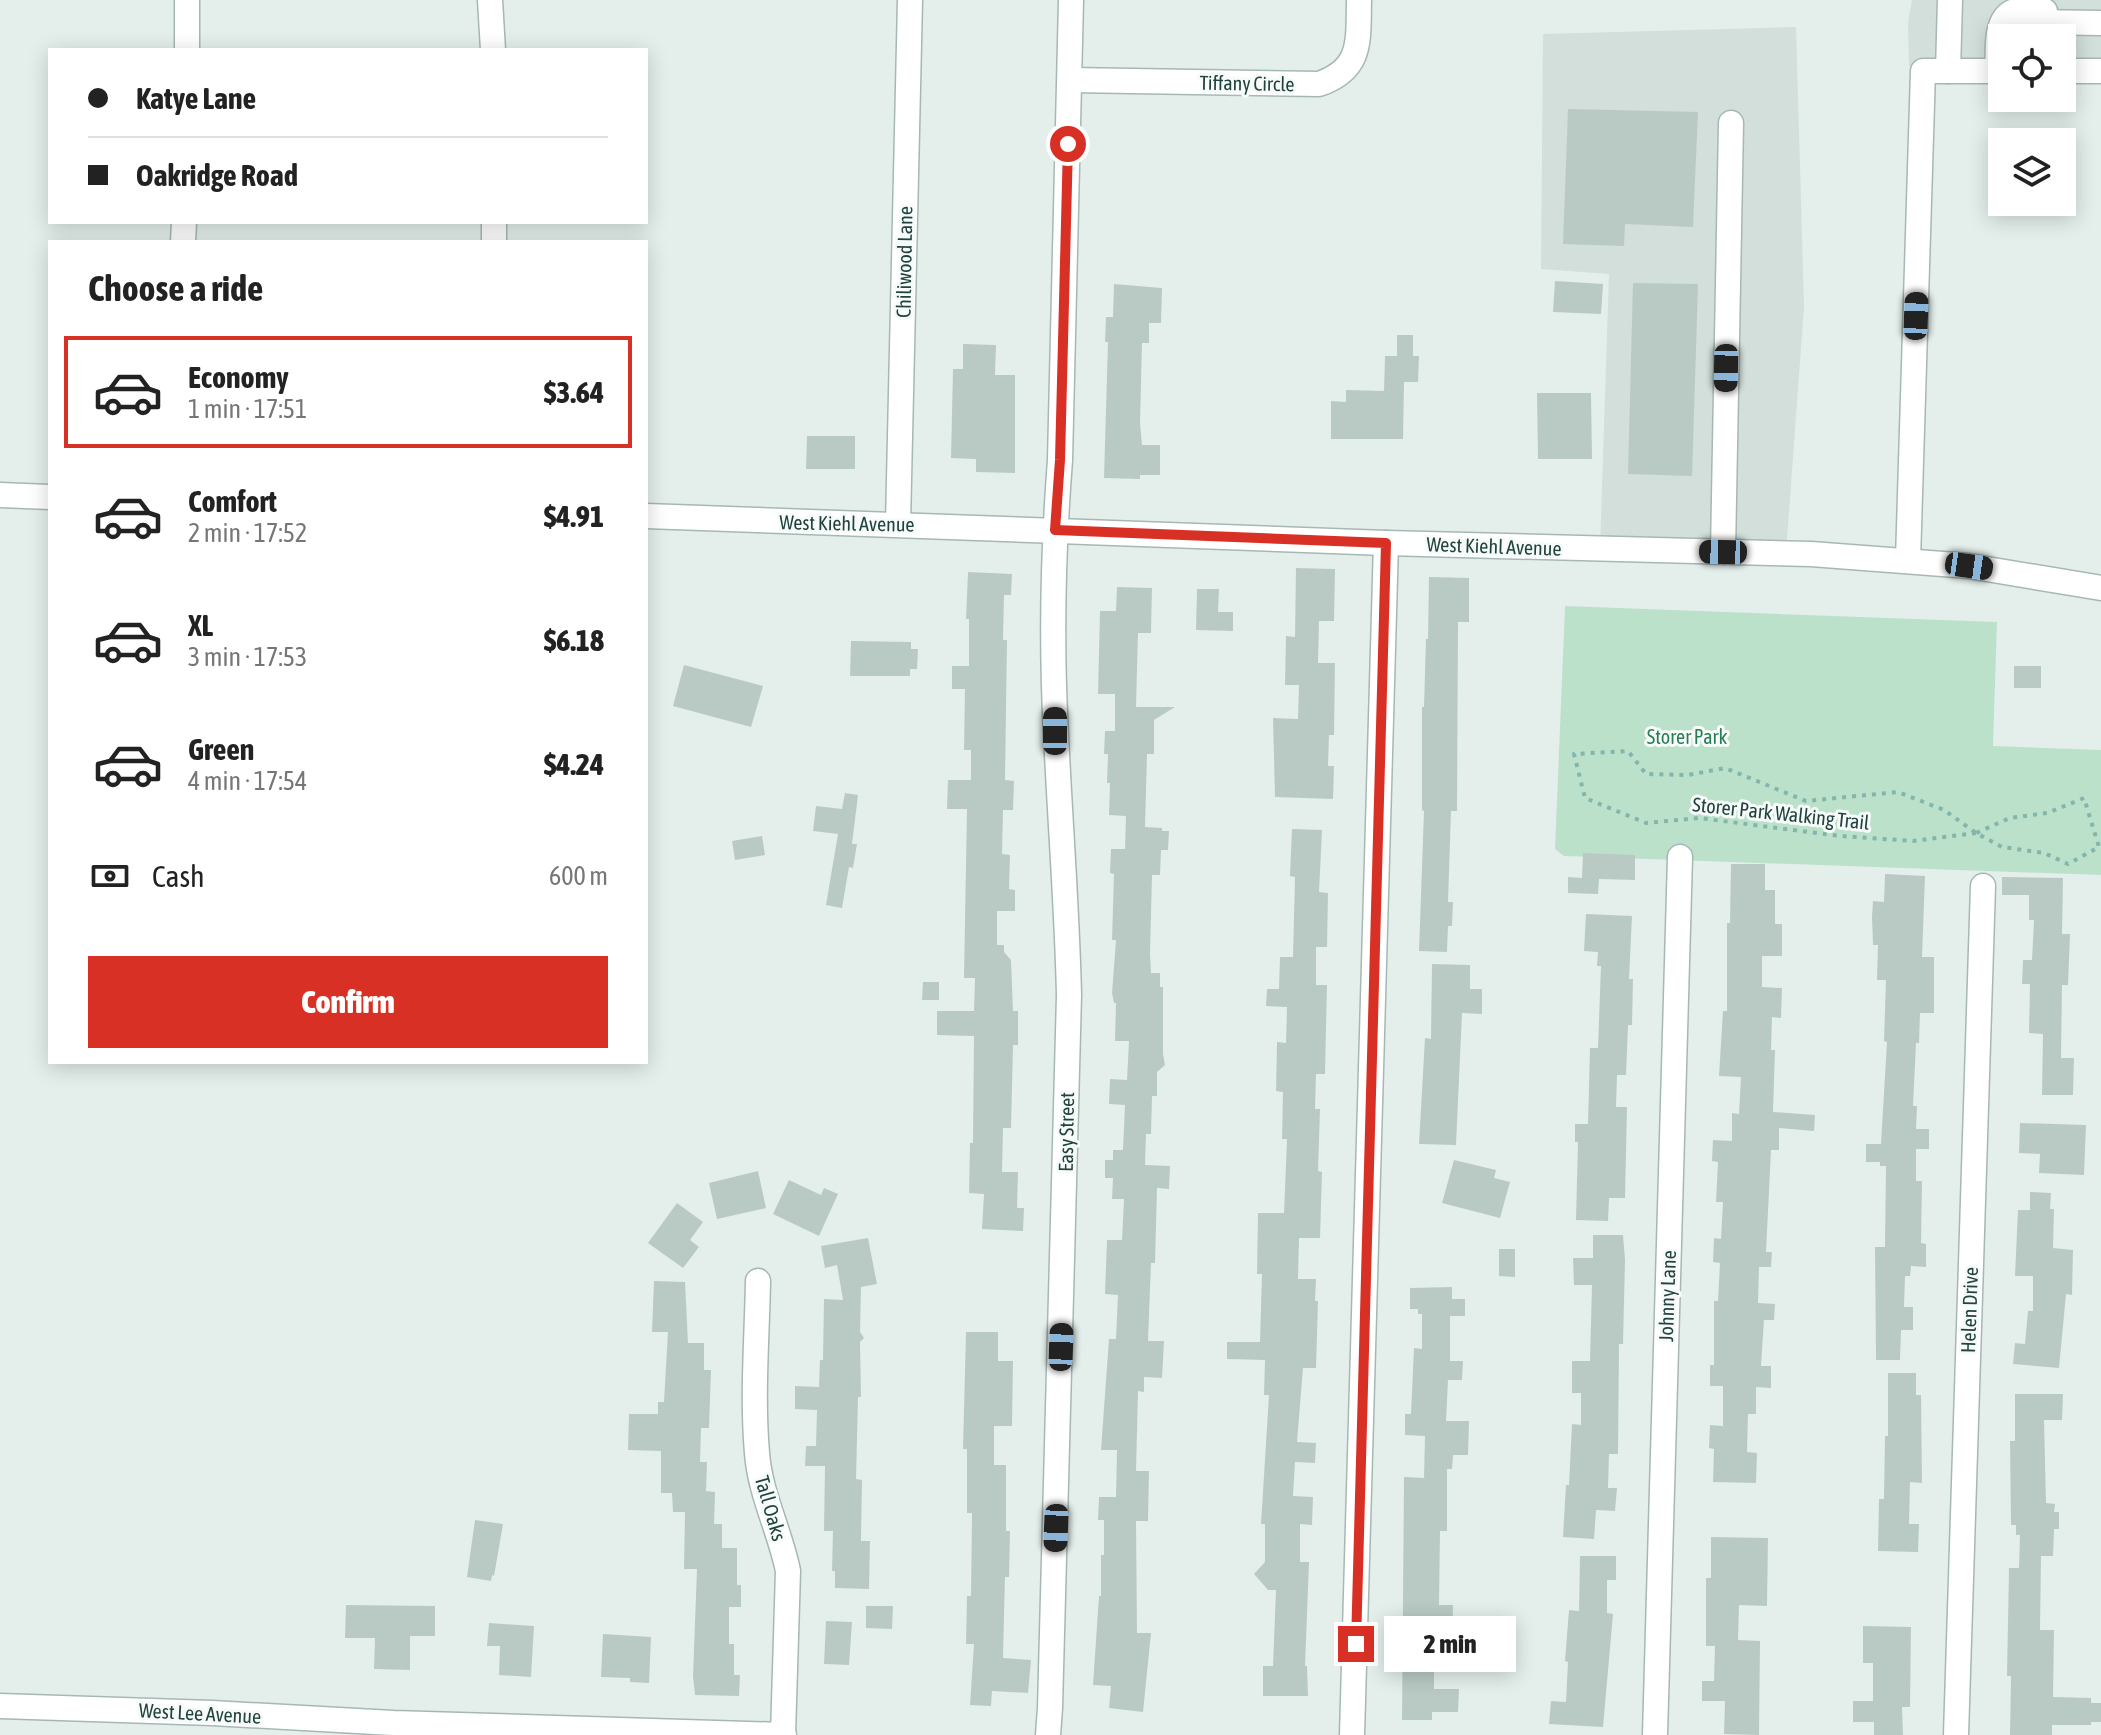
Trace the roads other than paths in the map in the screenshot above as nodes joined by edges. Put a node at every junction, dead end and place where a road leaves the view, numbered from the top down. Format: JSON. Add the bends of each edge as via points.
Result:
{"nodes":[{"id":1,"x":187,"y":0,"type":"edge"},
{"id":2,"x":490,"y":0,"type":"edge"},
{"id":3,"x":910,"y":0,"type":"edge"},
{"id":4,"x":1071,"y":0,"type":"edge"},
{"id":5,"x":1359,"y":0,"type":"edge"},
{"id":6,"x":1950,"y":0,"type":"edge"},
{"id":7,"x":2101,"y":13,"type":"edge"},
{"id":8,"x":2008,"y":16,"type":"junction"},
{"id":9,"x":2101,"y":23,"type":"edge"},
{"id":10,"x":2004,"y":24,"type":"edge"},
{"id":11,"x":187,"y":48,"type":"edge"},
{"id":12,"x":493,"y":48,"type":"edge"},
{"id":13,"x":1948,"y":71,"type":"junction"},
{"id":14,"x":1988,"y":71,"type":"edge"},
{"id":15,"x":2076,"y":71,"type":"edge"},
{"id":16,"x":2101,"y":71,"type":"edge"},
{"id":17,"x":1070,"y":80,"type":"junction"},
{"id":18,"x":1731,"y":123,"type":"dead end"},
{"id":19,"x":0,"y":495,"type":"edge"},
{"id":20,"x":48,"y":497,"type":"edge"},
{"id":21,"x":648,"y":516,"type":"edge"},
{"id":22,"x":898,"y":524,"type":"junction"},
{"id":23,"x":1055,"y":530,"type":"junction"},
{"id":24,"x":1386,"y":543,"type":"junction"},
{"id":25,"x":1723,"y":552,"type":"junction"},
{"id":26,"x":1908,"y":560,"type":"junction"},
{"id":27,"x":2101,"y":588,"type":"edge"},
{"id":28,"x":1680,"y":857,"type":"dead end"},
{"id":29,"x":1983,"y":886,"type":"dead end"},
{"id":30,"x":758,"y":1281,"type":"dead end"},
{"id":31,"x":0,"y":1706,"type":"edge"},
{"id":32,"x":784,"y":1735,"type":"edge"},
{"id":33,"x":1048,"y":1735,"type":"edge"},
{"id":34,"x":1352,"y":1735,"type":"edge"},
{"id":35,"x":1655,"y":1735,"type":"edge"},
{"id":36,"x":1956,"y":1735,"type":"edge"}],
"edges":[{"from":1,"to":11,"type":"street"},
{"from":2,"to":12,"type":"street"},
{"from":3,"to":22,"type":"street","name":"Chiliwood Lane"},
{"from":4,"to":17,"type":"street","name":"Easy Street"},
{"from":5,"to":17,"type":"street","name":"Tiffany Circle","via":[[1356,53],[1342,73],[1319,84]]},
{"from":6,"to":13,"type":"street"},
{"from":7,"to":8,"type":"street","via":[[2017,10]]},
{"from":8,"to":9,"type":"street","via":[[2017,22]]},
{"from":8,"to":10,"type":"street"},
{"from":13,"to":14,"type":"street"},
{"from":13,"to":26,"type":"street","via":[[1923,71]]},
{"from":15,"to":16,"type":"street"},
{"from":17,"to":23,"type":"street","name":"Easy Street"},
{"from":18,"to":25,"type":"street"},
{"from":19,"to":20,"type":"street"},
{"from":21,"to":22,"type":"street","name":"West Kiehl Avenue"},
{"from":22,"to":23,"type":"street","name":"West Kiehl Avenue"},
{"from":23,"to":24,"type":"street","name":"West Kiehl Avenue"},
{"from":23,"to":33,"type":"street","name":"Easy Street","via":[[1055,731],[1069,995]]},
{"from":24,"to":25,"type":"street","name":"West Kiehl Avenue"},
{"from":24,"to":34,"type":"street"},
{"from":25,"to":26,"type":"street","name":"West Kiehl Avenue"},
{"from":26,"to":27,"type":"street","name":"West Kiehl Avenue"},
{"from":28,"to":35,"type":"street","name":"Johnny Lane"},
{"from":29,"to":36,"type":"street","name":"Helen Drive"},
{"from":30,"to":32,"type":"street","name":"Tall Oaks","via":[[757,1453],[788,1571]]},
{"from":31,"to":32,"type":"street","name":"West Lee Avenue"}]}
